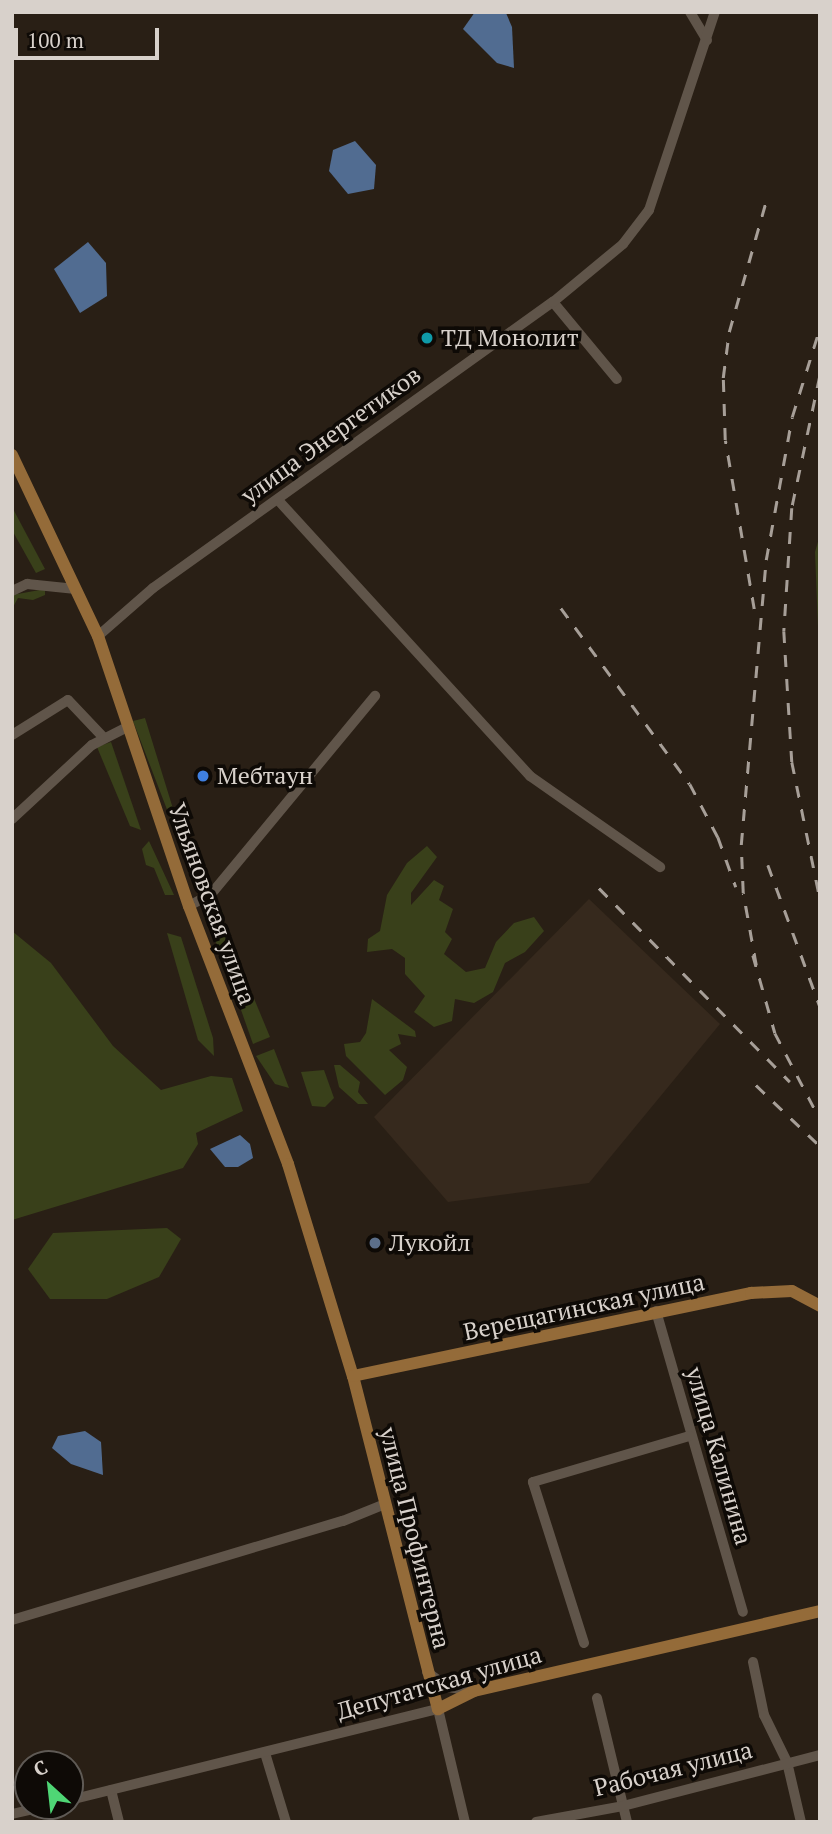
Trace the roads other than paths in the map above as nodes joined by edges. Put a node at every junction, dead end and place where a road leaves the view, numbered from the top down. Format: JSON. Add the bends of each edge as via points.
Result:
{"nodes":[{"id":1,"x":690,"y":12,"type":"edge"},
{"id":2,"x":715,"y":12,"type":"edge"},
{"id":3,"x":707,"y":40,"type":"junction"},
{"id":4,"x":553,"y":302,"type":"junction"},
{"id":5,"x":617,"y":379,"type":"dead end"},
{"id":6,"x":12,"y":455,"type":"edge"},
{"id":7,"x":278,"y":500,"type":"junction"},
{"id":8,"x":76,"y":590,"type":"junction"},
{"id":9,"x":12,"y":591,"type":"edge"},
{"id":10,"x":98,"y":636,"type":"junction"},
{"id":11,"x":375,"y":695,"type":"dead end"},
{"id":12,"x":126,"y":728,"type":"junction"},
{"id":13,"x":12,"y":735,"type":"edge"},
{"id":14,"x":103,"y":737,"type":"junction"},
{"id":15,"x":12,"y":819,"type":"edge"},
{"id":16,"x":660,"y":867,"type":"dead end"},
{"id":17,"x":189,"y":906,"type":"junction"},
{"id":18,"x":820,"y":1306,"type":"edge"},
{"id":19,"x":656,"y":1311,"type":"junction"},
{"id":20,"x":353,"y":1376,"type":"junction"},
{"id":21,"x":689,"y":1436,"type":"junction"},
{"id":22,"x":385,"y":1504,"type":"junction"},
{"id":23,"x":820,"y":1611,"type":"edge"},
{"id":24,"x":743,"y":1612,"type":"dead end"},
{"id":25,"x":12,"y":1620,"type":"edge"},
{"id":26,"x":584,"y":1643,"type":"dead end"},
{"id":27,"x":754,"y":1662,"type":"dead end"},
{"id":28,"x":426,"y":1671,"type":"junction"},
{"id":29,"x":474,"y":1690,"type":"junction"},
{"id":30,"x":597,"y":1698,"type":"dead end"},
{"id":31,"x":438,"y":1709,"type":"junction"},
{"id":32,"x":265,"y":1753,"type":"junction"},
{"id":33,"x":820,"y":1755,"type":"edge"},
{"id":34,"x":787,"y":1762,"type":"junction"},
{"id":35,"x":111,"y":1790,"type":"junction"},
{"id":36,"x":84,"y":1797,"type":"edge"},
{"id":37,"x":623,"y":1806,"type":"junction"},
{"id":38,"x":119,"y":1822,"type":"edge"},
{"id":39,"x":286,"y":1822,"type":"edge"},
{"id":40,"x":465,"y":1822,"type":"edge"},
{"id":41,"x":536,"y":1822,"type":"edge"},
{"id":42,"x":627,"y":1822,"type":"edge"},
{"id":43,"x":802,"y":1822,"type":"edge"}],
"edges":[{"from":1,"to":3,"type":"street"},
{"from":2,"to":3,"type":"street","name":"улица Энергетиков"},
{"from":3,"to":4,"type":"street","name":"улица Энергетиков","via":[[669,138],[649,210],[623,244]]},
{"from":4,"to":5,"type":"street"},
{"from":4,"to":7,"type":"street","name":"улица Энергетиков"},
{"from":6,"to":8,"type":"main road","name":"Ульяновская улица"},
{"from":7,"to":10,"type":"street","name":"улица Энергетиков","via":[[153,588]]},
{"from":7,"to":16,"type":"street","via":[[530,776]]},
{"from":8,"to":9,"type":"street","via":[[27,584]]},
{"from":8,"to":10,"type":"main road","name":"Ульяновская улица"},
{"from":10,"to":12,"type":"main road","name":"Ульяновская улица"},
{"from":11,"to":17,"type":"street","via":[[212,893]]},
{"from":12,"to":14,"type":"street"},
{"from":12,"to":17,"type":"main road","name":"Ульяновская улица"},
{"from":13,"to":14,"type":"street","via":[[68,700]]},
{"from":14,"to":15,"type":"street"},
{"from":17,"to":20,"type":"main road","name":"Ульяновская улица","via":[[288,1164]]},
{"from":18,"to":19,"type":"main road","name":"Верещагинская улица","via":[[806,1295],[775,1290]]},
{"from":19,"to":20,"type":"main road","name":"Верещагинская улица"},
{"from":19,"to":21,"type":"street","name":"улица Калинина","via":[[686,1409]]},
{"from":20,"to":22,"type":"main road","name":"улица Профинтерна"},
{"from":21,"to":24,"type":"street","name":"улица Калинина"},
{"from":21,"to":26,"type":"street","via":[[533,1482]]},
{"from":22,"to":25,"type":"street","via":[[343,1521]]},
{"from":22,"to":28,"type":"main road","name":"улица Профинтерна"},
{"from":23,"to":29,"type":"main road","name":"Депутатская улица"},
{"from":27,"to":34,"type":"street","via":[[764,1715]]},
{"from":28,"to":29,"type":"street","via":[[448,1686]]},
{"from":28,"to":31,"type":"main road","name":"улица Профинтерна"},
{"from":29,"to":31,"type":"main road","name":"Депутатская улица"},
{"from":30,"to":37,"type":"street"},
{"from":31,"to":32,"type":"street","name":"Депутатская улица"},
{"from":31,"to":40,"type":"street"},
{"from":32,"to":35,"type":"street","name":"Депутатская улица"},
{"from":32,"to":39,"type":"street"},
{"from":33,"to":34,"type":"street","name":"Рабочая улица"},
{"from":34,"to":37,"type":"street","name":"Рабочая улица"},
{"from":34,"to":43,"type":"street"},
{"from":35,"to":36,"type":"street","name":"Депутатская улица"},
{"from":35,"to":38,"type":"street"},
{"from":37,"to":41,"type":"street","name":"Рабочая улица"},
{"from":37,"to":42,"type":"street"}]}
